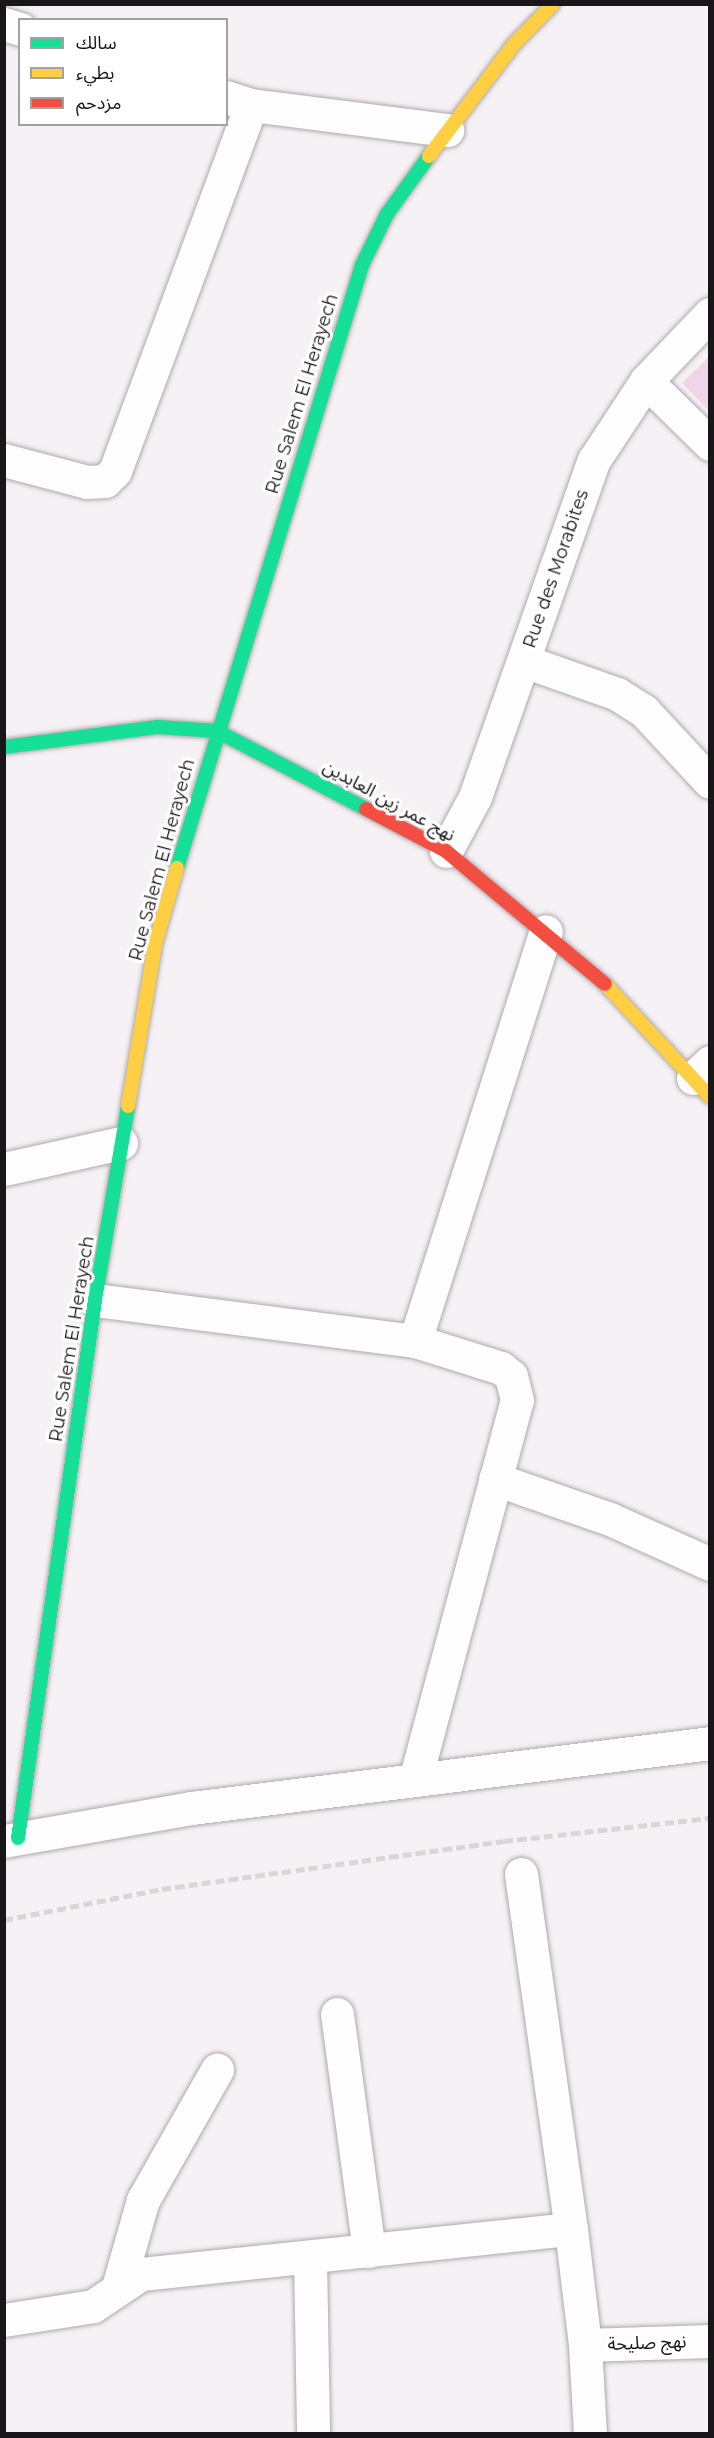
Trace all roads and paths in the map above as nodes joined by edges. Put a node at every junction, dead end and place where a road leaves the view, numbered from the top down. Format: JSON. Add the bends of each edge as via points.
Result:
{"nodes":[{"id":1,"x":553,"y":4,"type":"edge"},
{"id":2,"x":239,"y":101,"type":"edge"},
{"id":3,"x":447,"y":130,"type":"junction"},
{"id":4,"x":710,"y":314,"type":"edge"},
{"id":5,"x":646,"y":381,"type":"junction"},
{"id":6,"x":710,"y":444,"type":"edge"},
{"id":7,"x":4,"y":460,"type":"edge"},
{"id":8,"x":524,"y":661,"type":"junction"},
{"id":9,"x":217,"y":731,"type":"junction"},
{"id":10,"x":4,"y":747,"type":"edge"},
{"id":11,"x":710,"y":783,"type":"edge"},
{"id":12,"x":447,"y":851,"type":"junction"},
{"id":13,"x":546,"y":931,"type":"junction"},
{"id":14,"x":704,"y":1079,"type":"edge"},
{"id":15,"x":121,"y":1143,"type":"junction"},
{"id":16,"x":4,"y":1169,"type":"edge"},
{"id":17,"x":95,"y":1300,"type":"junction"},
{"id":18,"x":415,"y":1341,"type":"junction"},
{"id":19,"x":495,"y":1479,"type":"junction"},
{"id":20,"x":710,"y":1564,"type":"edge"},
{"id":21,"x":710,"y":1743,"type":"edge"},
{"id":22,"x":415,"y":1780,"type":"junction"},
{"id":23,"x":11,"y":1839,"type":"edge"},
{"id":24,"x":521,"y":1874,"type":"dead end"},
{"id":25,"x":337,"y":2014,"type":"dead end"},
{"id":26,"x":217,"y":2070,"type":"dead end"},
{"id":27,"x":570,"y":2229,"type":"junction"},
{"id":28,"x":369,"y":2251,"type":"junction"},
{"id":29,"x":310,"y":2257,"type":"junction"},
{"id":30,"x":118,"y":2287,"type":"junction"},
{"id":31,"x":4,"y":2320,"type":"edge"},
{"id":32,"x":710,"y":2341,"type":"edge"},
{"id":33,"x":585,"y":2345,"type":"junction"},
{"id":34,"x":314,"y":2433,"type":"edge"},
{"id":35,"x":590,"y":2433,"type":"edge"}],
"edges":[{"from":1,"to":3,"type":"street","name":"Rue Salem El Herayech","via":[[514,44]]},
{"from":2,"to":3,"type":"street"},
{"from":2,"to":7,"type":"street","via":[[116,471],[105,481],[87,483]]},
{"from":3,"to":9,"type":"street","name":"Rue Salem El Herayech","via":[[387,214],[362,266]]},
{"from":4,"to":5,"type":"street","name":"Rue des Morabites"},
{"from":5,"to":6,"type":"street"},
{"from":5,"to":8,"type":"street","name":"Rue des Morabites","via":[[618,418],[594,460]]},
{"from":8,"to":11,"type":"street","via":[[617,694],[643,710]]},
{"from":8,"to":12,"type":"street","name":"Rue des Morabites","via":[[475,797]]},
{"from":9,"to":10,"type":"street","name":"نهج عمر زين العابدين","via":[[157,727]]},
{"from":9,"to":12,"type":"street","name":"نهج عمر زين العابدين"},
{"from":9,"to":15,"type":"street","name":"Rue Salem El Herayech","via":[[154,944]]},
{"from":12,"to":13,"type":"street","name":"نهج عمر زين العابدين"},
{"from":13,"to":14,"type":"street","name":"نهج عمر زين العابدين"},
{"from":13,"to":18,"type":"street"},
{"from":15,"to":16,"type":"street"},
{"from":15,"to":17,"type":"street","name":"Rue Salem El Herayech"},
{"from":17,"to":18,"type":"street"},
{"from":17,"to":23,"type":"street","name":"Rue Salem El Herayech"},
{"from":18,"to":19,"type":"street","via":[[501,1368],[511,1376],[517,1400]]},
{"from":19,"to":20,"type":"street","via":[[610,1519]]},
{"from":19,"to":22,"type":"street"},
{"from":21,"to":22,"type":"street"},
{"from":22,"to":23,"type":"street","via":[[192,1808]]},
{"from":24,"to":27,"type":"street"},
{"from":25,"to":28,"type":"street"},
{"from":26,"to":30,"type":"street","via":[[143,2200]]},
{"from":27,"to":28,"type":"street"},
{"from":27,"to":33,"type":"street"},
{"from":28,"to":29,"type":"street"},
{"from":29,"to":30,"type":"street","via":[[141,2274]]},
{"from":29,"to":34,"type":"street"},
{"from":30,"to":31,"type":"street","via":[[93,2306]]},
{"from":32,"to":33,"type":"street","name":"نهج صليحة"},
{"from":33,"to":35,"type":"street"}]}
